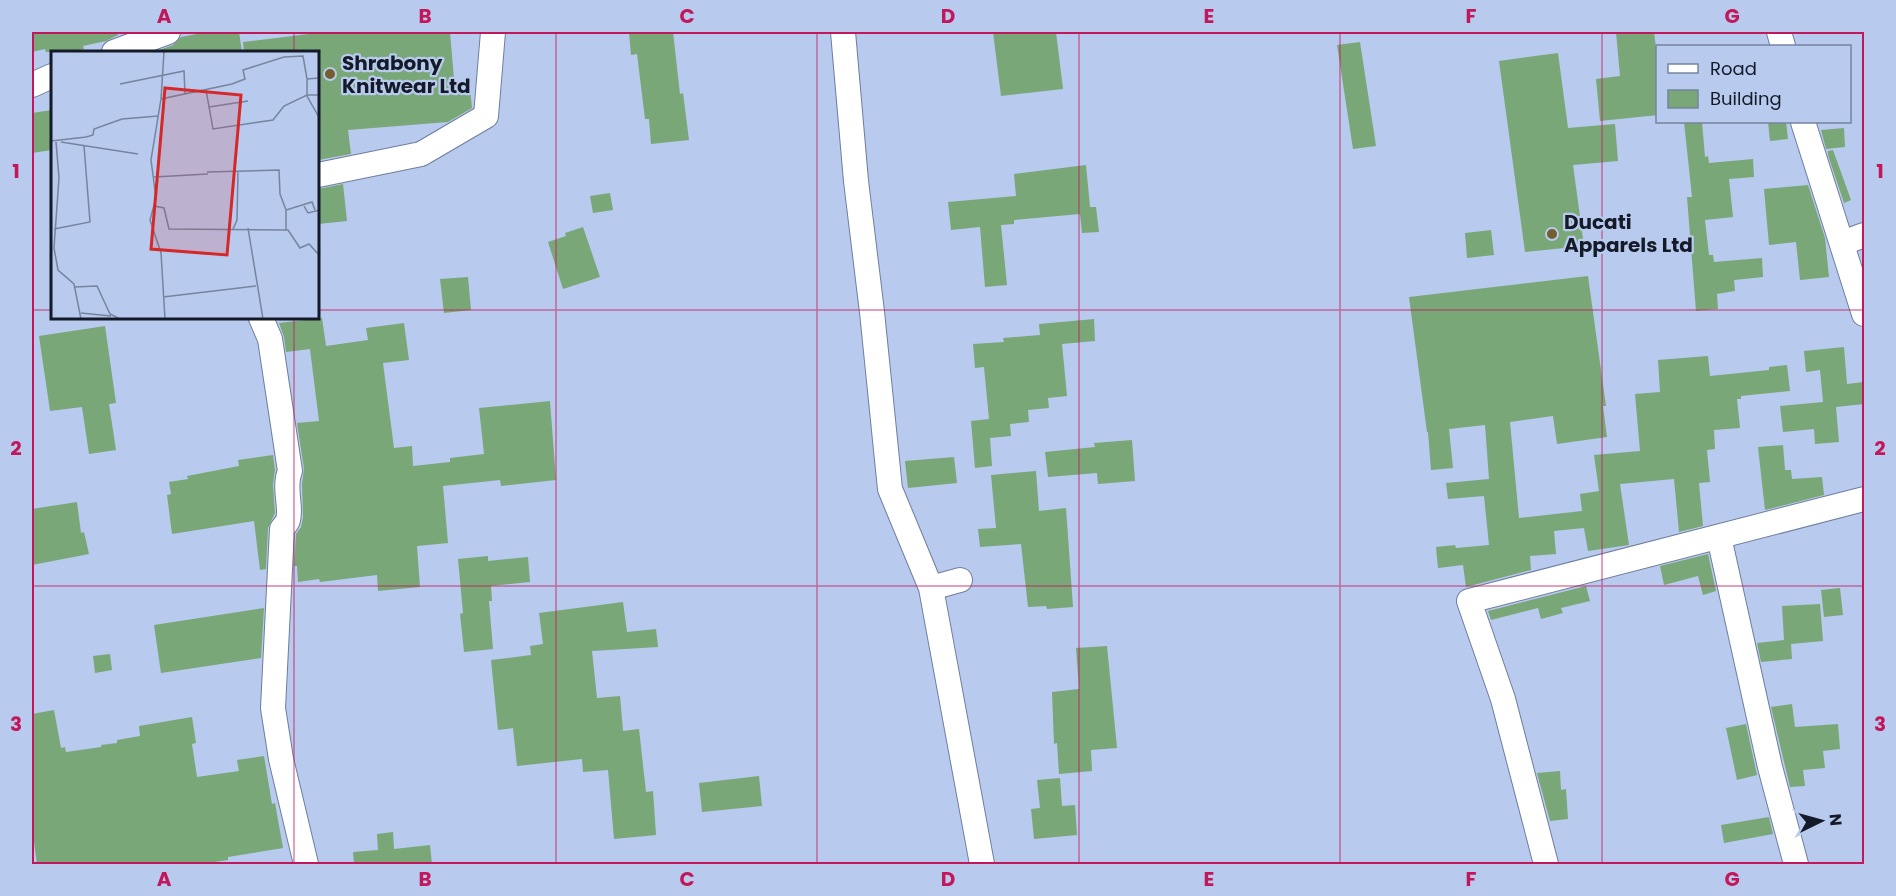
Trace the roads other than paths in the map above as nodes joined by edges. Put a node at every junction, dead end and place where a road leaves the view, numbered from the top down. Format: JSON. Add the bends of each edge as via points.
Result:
{"nodes":[{"id":1,"x":168,"y":32,"type":"edge"},
{"id":2,"x":494,"y":32,"type":"edge"},
{"id":3,"x":843,"y":32,"type":"edge"},
{"id":4,"x":117,"y":51,"type":"edge"},
{"id":5,"x":51,"y":76,"type":"edge"},
{"id":6,"x":32,"y":86,"type":"edge"},
{"id":7,"x":1803,"y":123,"type":"edge"},
{"id":8,"x":320,"y":175,"type":"edge"},
{"id":9,"x":1854,"y":239,"type":"edge"},
{"id":10,"x":1864,"y":314,"type":"edge"},
{"id":11,"x":262,"y":320,"type":"edge"},
{"id":12,"x":1864,"y":499,"type":"edge"},
{"id":13,"x":1719,"y":537,"type":"junction"},
{"id":14,"x":960,"y":580,"type":"dead end"},
{"id":15,"x":931,"y":588,"type":"junction"},
{"id":16,"x":306,"y":864,"type":"edge"},
{"id":17,"x":982,"y":864,"type":"edge"},
{"id":18,"x":1546,"y":864,"type":"edge"},
{"id":19,"x":1796,"y":864,"type":"edge"}],
"edges":[{"from":1,"to":4,"type":"street"},
{"from":2,"to":8,"type":"street","via":[[486,116],[421,154]]},
{"from":3,"to":15,"type":"street","via":[[890,489]]},
{"from":5,"to":6,"type":"street"},
{"from":7,"to":9,"type":"street"},
{"from":9,"to":10,"type":"street"},
{"from":11,"to":16,"type":"street","via":[[270,339],[290,471],[288,519],[282,529],[273,708]]},
{"from":12,"to":13,"type":"street"},
{"from":13,"to":18,"type":"street","via":[[1470,601],[1503,699]]},
{"from":13,"to":19,"type":"street","via":[[1770,767]]},
{"from":14,"to":15,"type":"street"},
{"from":15,"to":17,"type":"street"}]}
